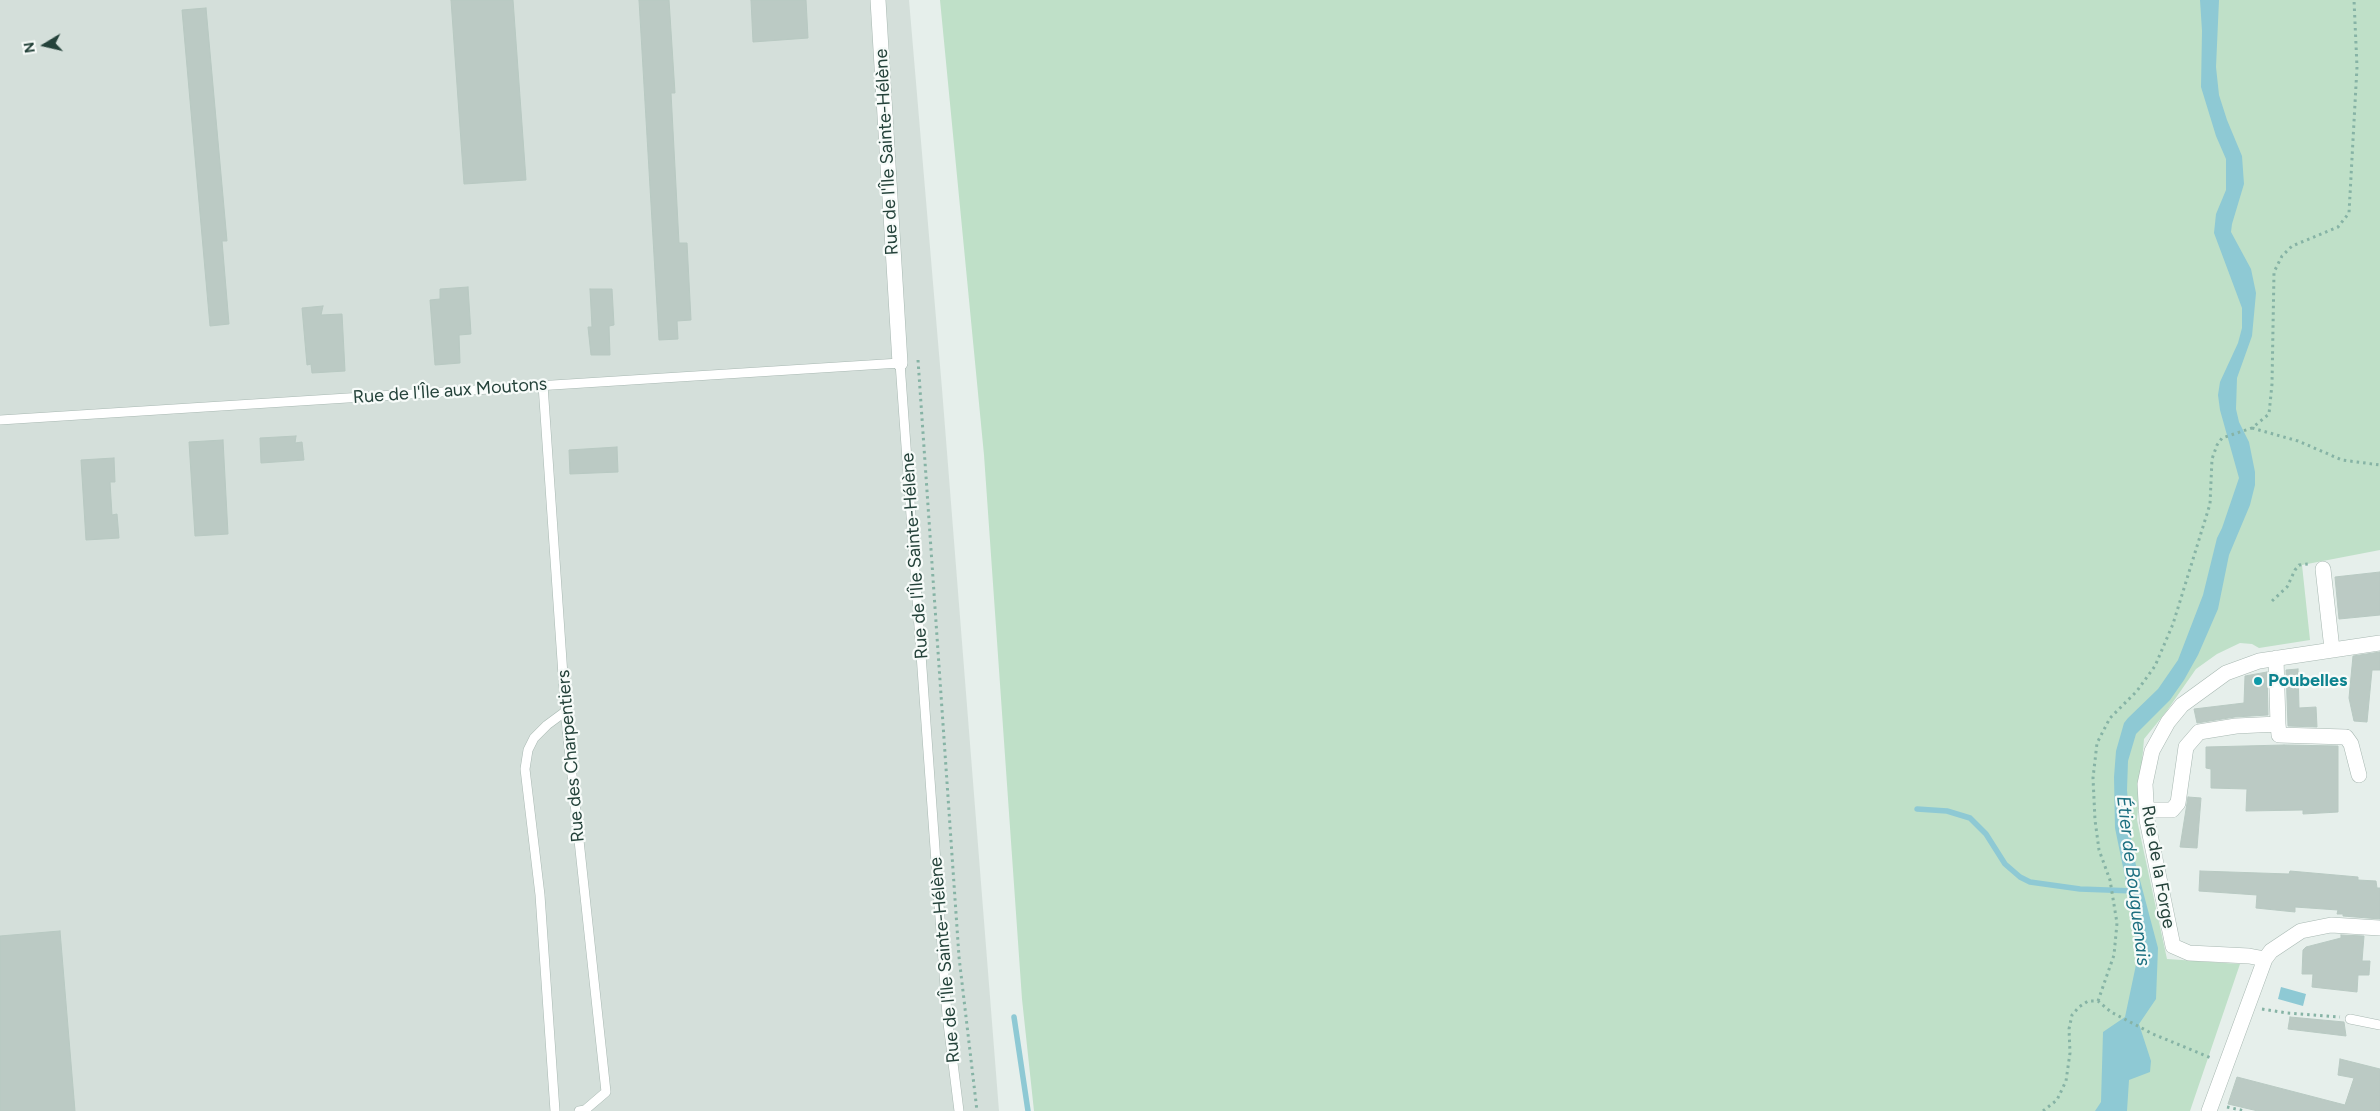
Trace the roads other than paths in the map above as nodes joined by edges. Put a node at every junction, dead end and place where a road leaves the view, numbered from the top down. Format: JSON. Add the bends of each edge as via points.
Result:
{"nodes":[{"id":1,"x":878,"y":0,"type":"edge"},
{"id":2,"x":900,"y":363,"type":"junction"},
{"id":3,"x":543,"y":384,"type":"junction"},
{"id":4,"x":0,"y":420,"type":"edge"},
{"id":5,"x":2323,"y":569,"type":"road end"},
{"id":6,"x":2380,"y":643,"type":"edge"},
{"id":7,"x":2332,"y":649,"type":"junction"},
{"id":8,"x":2276,"y":658,"type":"junction"},
{"id":9,"x":566,"y":711,"type":"junction"},
{"id":10,"x":2278,"y":724,"type":"junction"},
{"id":11,"x":2359,"y":775,"type":"dead end"},
{"id":12,"x":2146,"y":810,"type":"junction"},
{"id":13,"x":2380,"y":928,"type":"edge"},
{"id":14,"x":2265,"y":959,"type":"junction"},
{"id":15,"x":2350,"y":1019,"type":"road end"},
{"id":16,"x":2380,"y":1025,"type":"edge"},
{"id":17,"x":555,"y":1111,"type":"edge"},
{"id":18,"x":579,"y":1111,"type":"edge"},
{"id":19,"x":959,"y":1111,"type":"edge"},
{"id":20,"x":2209,"y":1111,"type":"edge"}],
"edges":[{"from":1,"to":2,"type":"street","name":"Rue de l'Île Sainte-Hélène"},
{"from":2,"to":3,"type":"lane","name":"Rue de l'Île aux Moutons"},
{"from":2,"to":19,"type":"lane","name":"Rue de l'Île Sainte-Hélène","via":[[947,1016]]},
{"from":3,"to":4,"type":"lane","name":"Rue de l'Île aux Moutons"},
{"from":3,"to":9,"type":"lane","name":"Rue des Charpentiers"},
{"from":5,"to":7,"type":"street"},
{"from":6,"to":7,"type":"street","name":"Rue de la Forge"},
{"from":7,"to":8,"type":"street","name":"Rue de la Forge"},
{"from":8,"to":10,"type":"street"},
{"from":8,"to":12,"type":"street","name":"Rue de la Forge","via":[[2226,673],[2182,705],[2152,751],[2145,784]]},
{"from":9,"to":17,"type":"lane","via":[[534,738],[525,769],[540,894]]},
{"from":9,"to":18,"type":"lane","name":"Rue des Charpentiers","via":[[606,1092],[585,1110]]},
{"from":10,"to":11,"type":"street","via":[[2279,735],[2346,737]]},
{"from":10,"to":12,"type":"street","name":"Rue de la Forge","via":[[2199,732],[2186,747],[2178,803],[2172,810]]},
{"from":12,"to":14,"type":"street","name":"Rue de la Forge","via":[[2173,946],[2189,954]]},
{"from":13,"to":14,"type":"street","via":[[2331,926],[2301,931],[2280,944]]},
{"from":14,"to":20,"type":"street"},
{"from":15,"to":16,"type":"lane"}]}
